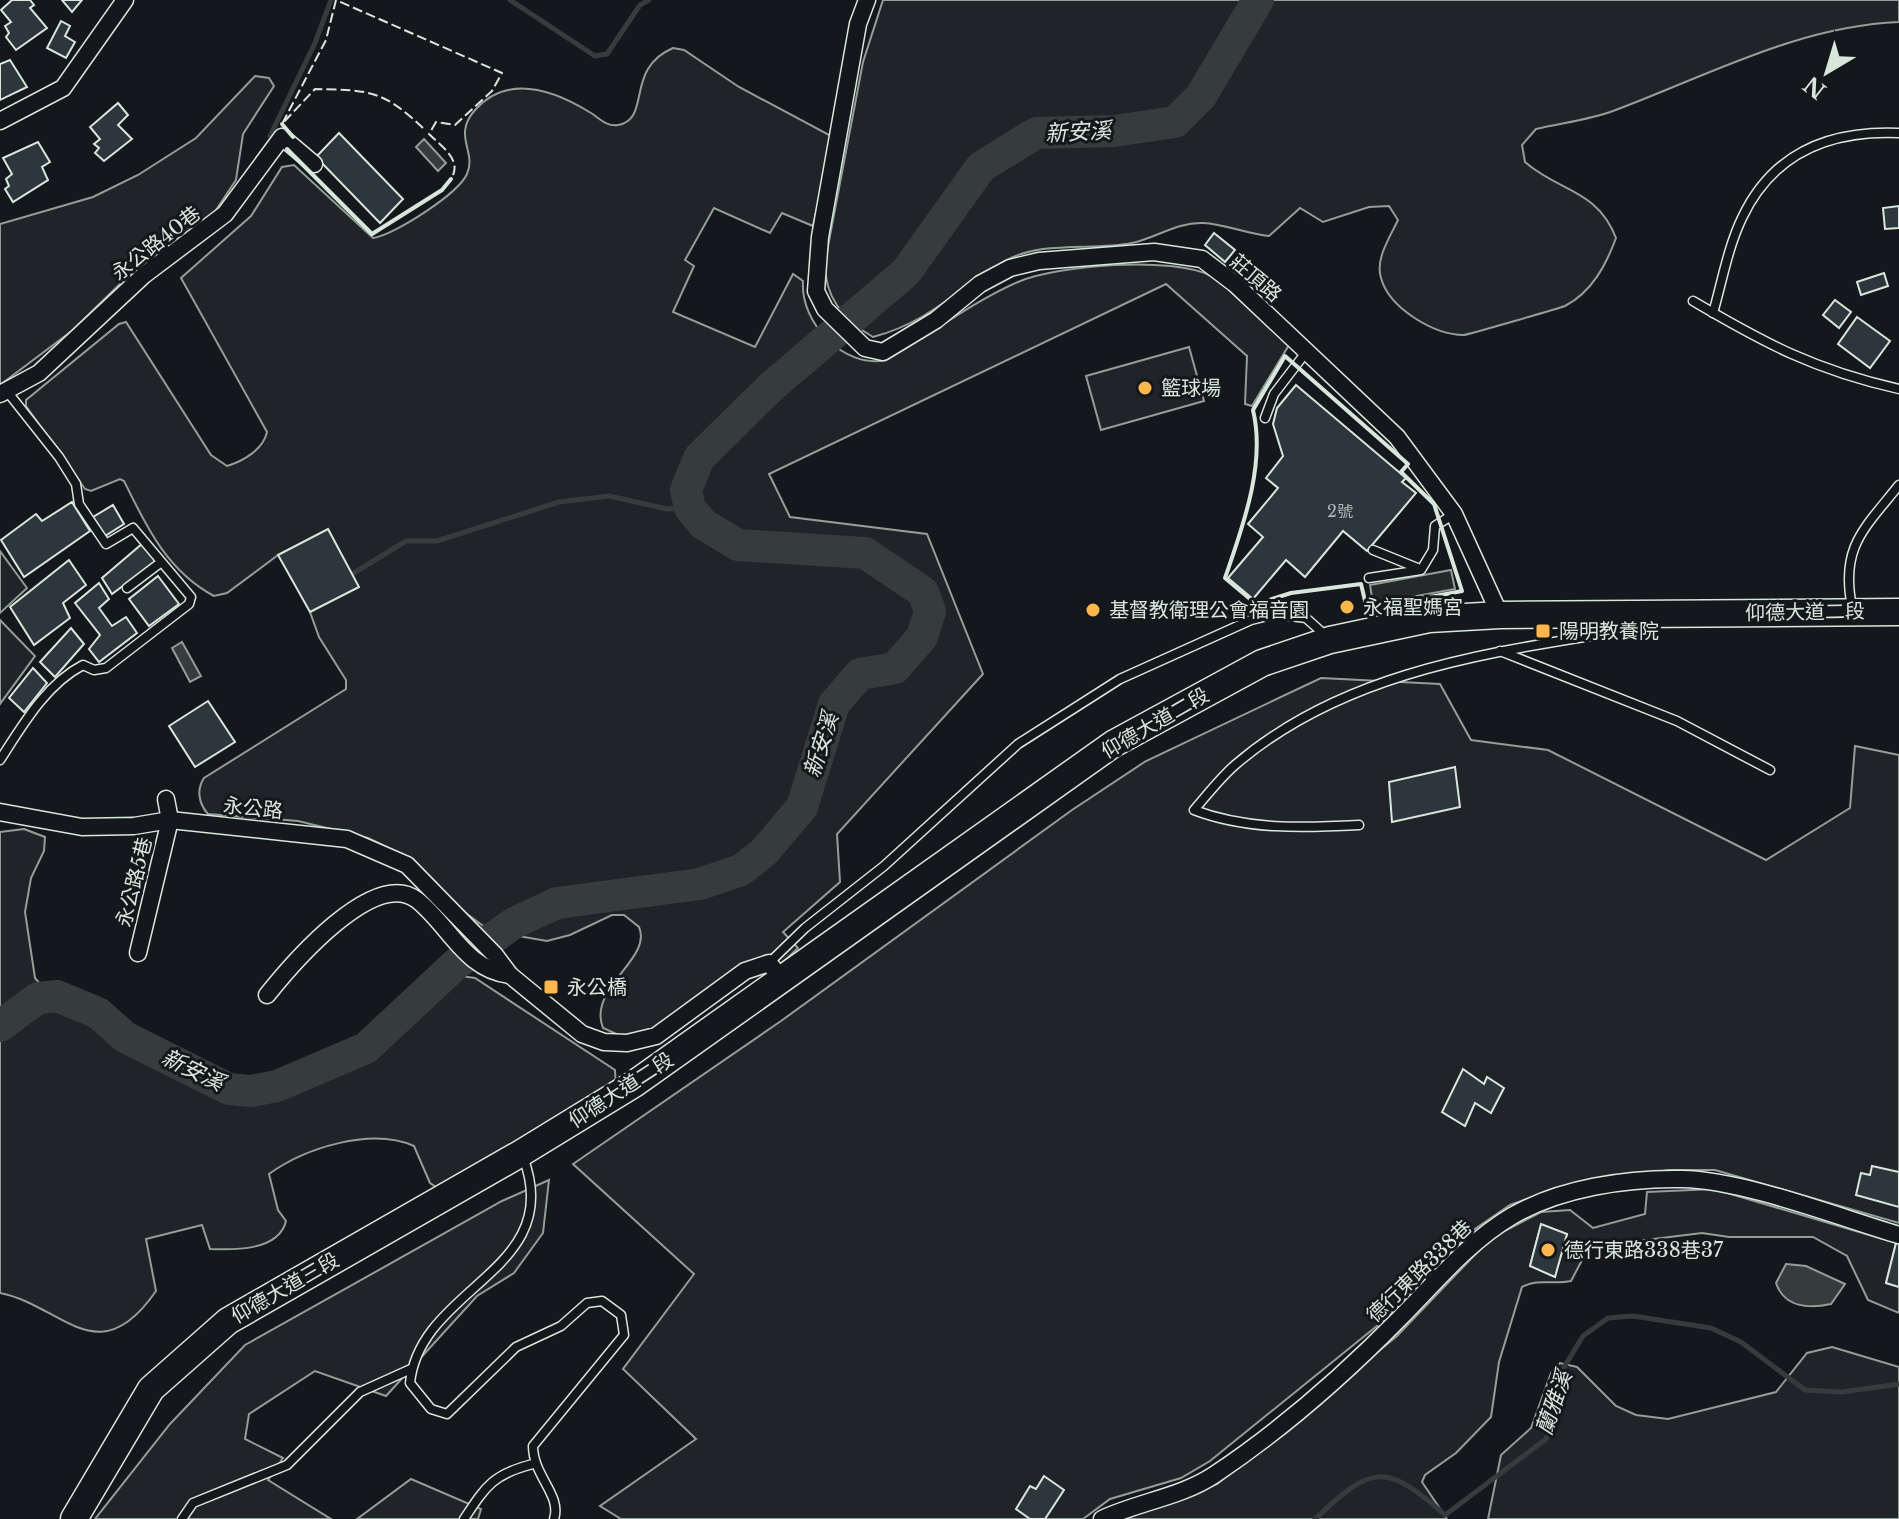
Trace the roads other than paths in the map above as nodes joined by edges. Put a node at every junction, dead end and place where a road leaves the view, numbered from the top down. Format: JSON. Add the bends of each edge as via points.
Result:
{"nodes":[{"id":1,"x":125,"y":0,"type":"edge"},
{"id":2,"x":867,"y":0,"type":"edge"},
{"id":3,"x":0,"y":121,"type":"edge"},
{"id":4,"x":1899,"y":133,"type":"edge"},
{"id":5,"x":314,"y":164,"type":"dead end"},
{"id":6,"x":1693,"y":301,"type":"dead end"},
{"id":7,"x":1713,"y":313,"type":"junction"},
{"id":8,"x":1308,"y":350,"type":"junction"},
{"id":9,"x":1899,"y":389,"type":"edge"},
{"id":10,"x":3,"y":392,"type":"edge"},
{"id":11,"x":1265,"y":418,"type":"dead end"},
{"id":12,"x":1899,"y":485,"type":"edge"},
{"id":13,"x":1454,"y":514,"type":"junction"},
{"id":14,"x":1373,"y":550,"type":"dead end"},
{"id":15,"x":160,"y":563,"type":"junction"},
{"id":16,"x":1421,"y":570,"type":"junction"},
{"id":17,"x":1369,"y":578,"type":"dead end"},
{"id":18,"x":127,"y":588,"type":"dead end"},
{"id":19,"x":1853,"y":612,"type":"junction"},
{"id":20,"x":1899,"y":612,"type":"edge"},
{"id":21,"x":1596,"y":614,"type":"junction"},
{"id":22,"x":1500,"y":615,"type":"junction"},
{"id":23,"x":1330,"y":640,"type":"junction"},
{"id":24,"x":1499,"y":651,"type":"junction"},
{"id":25,"x":0,"y":760,"type":"edge"},
{"id":26,"x":1770,"y":770,"type":"dead end"},
{"id":27,"x":166,"y":799,"type":"dead end"},
{"id":28,"x":0,"y":812,"type":"edge"},
{"id":29,"x":170,"y":820,"type":"junction"},
{"id":30,"x":1359,"y":825,"type":"dead end"},
{"id":31,"x":138,"y":953,"type":"dead end"},
{"id":32,"x":775,"y":970,"type":"junction"},
{"id":33,"x":510,"y":975,"type":"junction"},
{"id":34,"x":267,"y":995,"type":"dead end"},
{"id":35,"x":521,"y":1153,"type":"junction"},
{"id":36,"x":1899,"y":1235,"type":"edge"},
{"id":37,"x":411,"y":1369,"type":"junction"},
{"id":38,"x":533,"y":1464,"type":"junction"},
{"id":39,"x":74,"y":1519,"type":"edge"},
{"id":40,"x":182,"y":1519,"type":"edge"},
{"id":41,"x":464,"y":1519,"type":"edge"},
{"id":42,"x":554,"y":1519,"type":"edge"},
{"id":43,"x":1102,"y":1519,"type":"edge"}],
"edges":[{"from":1,"to":3,"type":"street","via":[[63,88]]},
{"from":2,"to":8,"type":"street","name":"莊頂路","via":[[858,24],[820,237],[816,291],[825,309],[865,348],[883,352],[1010,268],[1154,252],[1202,259]]},
{"from":4,"to":7,"type":"lane","via":[[1868,132],[1807,146],[1768,177],[1742,218]]},
{"from":5,"to":10,"type":"street","name":"永公路40巷","via":[[282,137],[225,214],[144,275],[39,373]]},
{"from":6,"to":7,"type":"lane"},
{"from":7,"to":9,"type":"lane","via":[[1808,364]]},
{"from":8,"to":11,"type":"lane","via":[[1274,394]]},
{"from":8,"to":13,"type":"street","name":"莊頂路","via":[[1397,437]]},
{"from":10,"to":15,"type":"lane","name":"永公路40巷","via":[[59,457],[76,484],[79,504],[106,544],[133,528]]},
{"from":12,"to":19,"type":"lane","via":[[1853,543],[1848,584]]},
{"from":13,"to":16,"type":"lane","via":[[1435,526],[1433,550]]},
{"from":13,"to":22,"type":"street","name":"莊頂路"},
{"from":14,"to":16,"type":"lane"},
{"from":15,"to":18,"type":"lane"},
{"from":15,"to":25,"type":"lane","name":"永公路40巷","via":[[191,597],[189,604],[106,668],[83,665],[67,673],[26,719]]},
{"from":16,"to":17,"type":"lane"},
{"from":19,"to":20,"type":"main road","name":"仰德大道二段"},
{"from":19,"to":21,"type":"main road","name":"仰德大道二段"},
{"from":21,"to":22,"type":"main road","name":"仰德大道二段"},
{"from":21,"to":24,"type":"lane","via":[[1597,635]]},
{"from":22,"to":23,"type":"main road","name":"仰德大道二段","via":[[1429,619]]},
{"from":23,"to":32,"type":"main road","name":"仰德大道二段","via":[[1262,663],[1113,744]]},
{"from":23,"to":32,"type":"lane","via":[[1306,618],[1275,614],[1120,679],[1018,744],[896,856],[805,928]]},
{"from":24,"to":26,"type":"lane","via":[[1677,721]]},
{"from":24,"to":30,"type":"lane","via":[[1358,691],[1290,727],[1235,765],[1194,810],[1289,828]]},
{"from":27,"to":29,"type":"street"},
{"from":28,"to":29,"type":"street","name":"永公路","via":[[82,827]]},
{"from":29,"to":31,"type":"street","name":"永公路5巷"},
{"from":29,"to":33,"type":"street","name":"永公路","via":[[347,839],[407,865]]},
{"from":32,"to":33,"type":"street","via":[[745,971],[656,1036],[627,1043],[582,1034]]},
{"from":32,"to":35,"type":"main road","name":"仰德大道二段","via":[[634,1084]]},
{"from":33,"to":34,"type":"street","via":[[491,973],[478,964],[416,900],[402,893],[387,894],[323,931]]},
{"from":35,"to":37,"type":"lane","via":[[531,1180],[532,1211],[520,1242],[451,1306]]},
{"from":35,"to":39,"type":"main road","name":"仰德大道三段","via":[[228,1321],[151,1389]]},
{"from":36,"to":43,"type":"street","name":"德行東路338巷","via":[[1720,1183],[1684,1179],[1637,1181],[1550,1200],[1489,1231],[1361,1355],[1213,1476]]},
{"from":37,"to":38,"type":"lane","via":[[410,1383],[431,1409],[447,1414],[516,1347],[561,1326],[587,1303],[602,1301],[621,1315],[624,1335],[533,1446]]},
{"from":37,"to":40,"type":"lane","via":[[360,1392],[287,1465],[193,1503]]},
{"from":38,"to":41,"type":"lane","via":[[505,1471],[487,1485]]},
{"from":38,"to":42,"type":"lane","via":[[554,1497]]}]}
